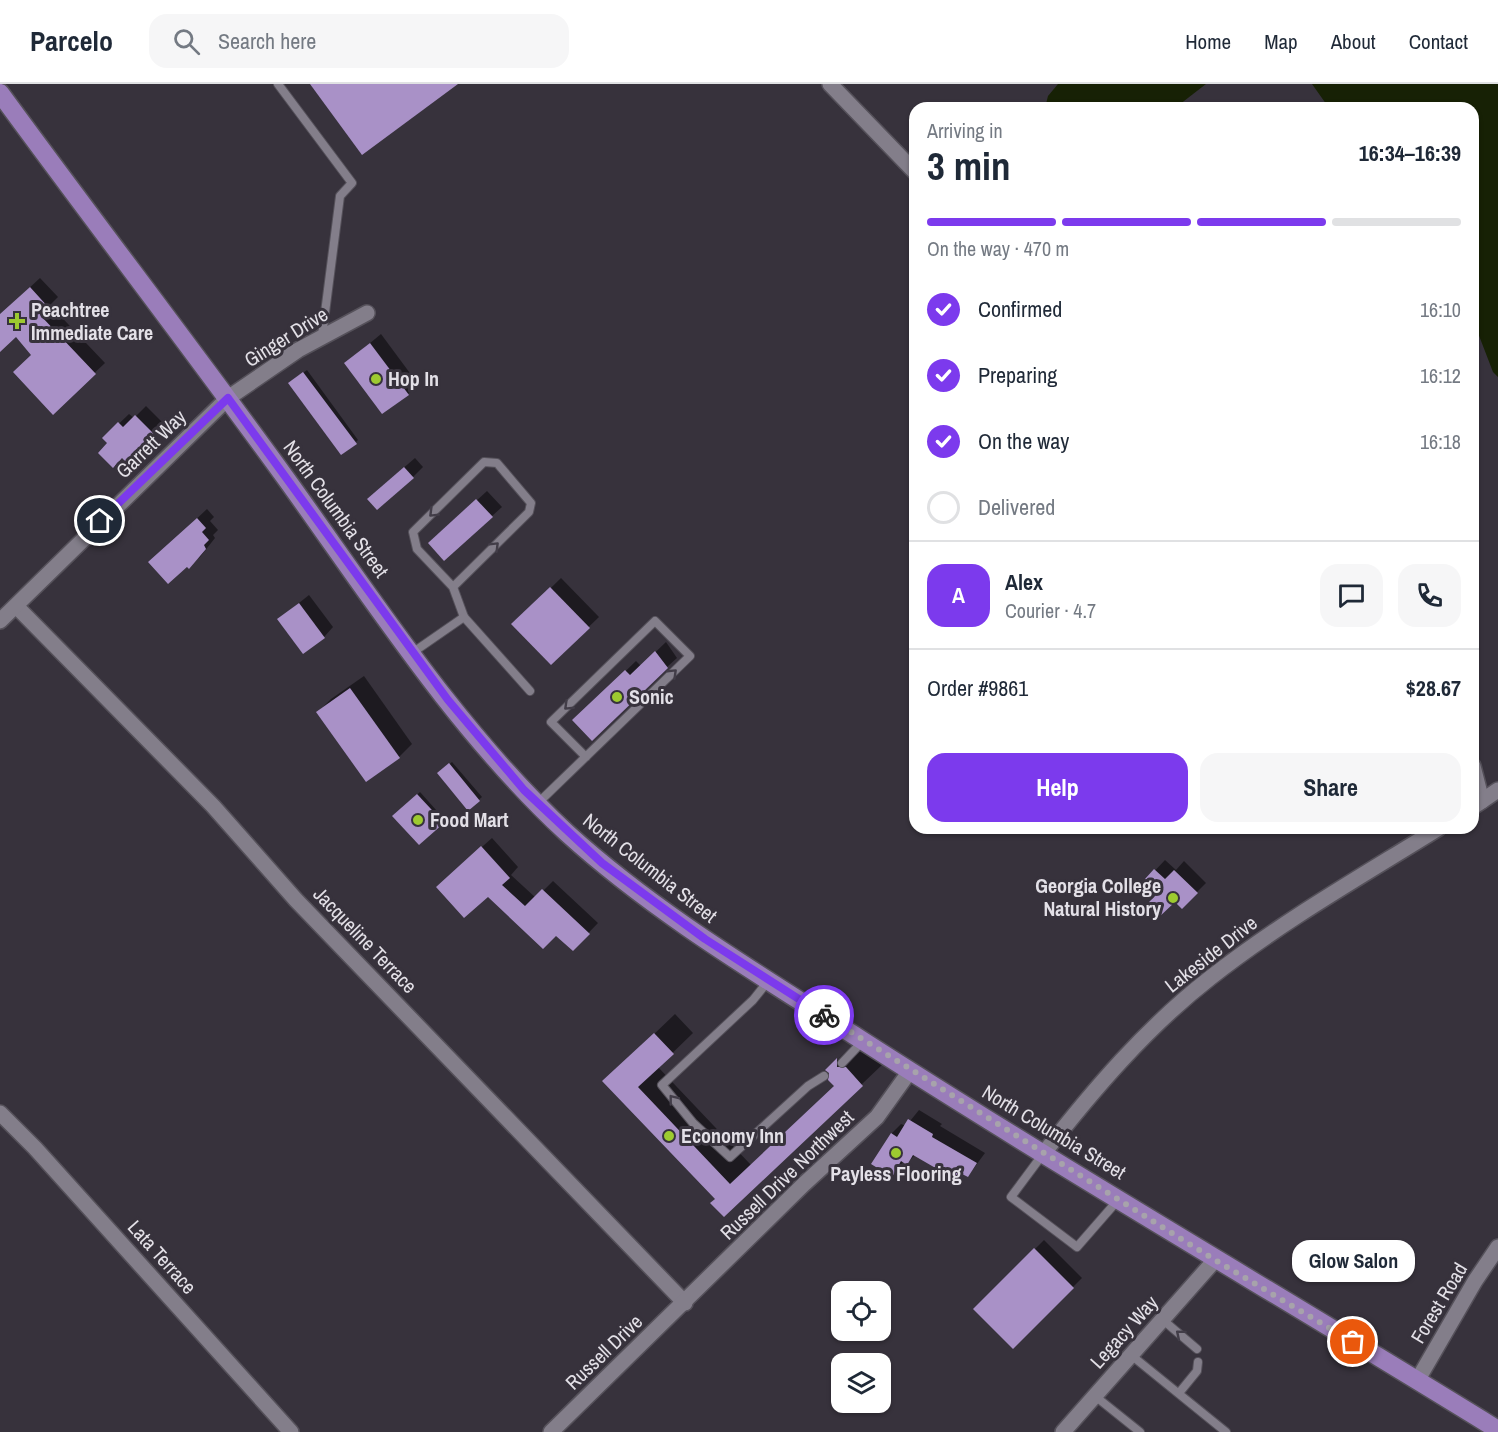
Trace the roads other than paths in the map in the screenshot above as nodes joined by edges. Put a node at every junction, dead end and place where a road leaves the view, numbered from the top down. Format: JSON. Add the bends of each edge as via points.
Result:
{"nodes":[{"id":1,"x":278,"y":84,"type":"edge"},
{"id":2,"x":830,"y":84,"type":"edge"},
{"id":3,"x":0,"y":93,"type":"edge"},
{"id":4,"x":909,"y":166,"type":"edge"},
{"id":5,"x":367,"y":313,"type":"dead end"},
{"id":6,"x":322,"y":337,"type":"junction"},
{"id":7,"x":228,"y":398,"type":"junction"},
{"id":8,"x":453,"y":587,"type":"junction"},
{"id":9,"x":16,"y":606,"type":"junction"},
{"id":10,"x":464,"y":617,"type":"junction"},
{"id":11,"x":0,"y":621,"type":"edge"},
{"id":12,"x":412,"y":653,"type":"junction"},
{"id":13,"x":530,"y":691,"type":"dead end"},
{"id":14,"x":586,"y":757,"type":"junction"},
{"id":15,"x":1498,"y":790,"type":"edge"},
{"id":16,"x":1479,"y":803,"type":"edge"},
{"id":17,"x":537,"y":804,"type":"junction"},
{"id":18,"x":1429,"y":834,"type":"edge"},
{"id":19,"x":769,"y":980,"type":"junction"},
{"id":20,"x":863,"y":1041,"type":"junction"},
{"id":21,"x":842,"y":1063,"type":"dead end"},
{"id":22,"x":910,"y":1071,"type":"junction"},
{"id":23,"x":824,"y":1076,"type":"dead end"},
{"id":24,"x":0,"y":1113,"type":"edge"},
{"id":25,"x":1044,"y":1153,"type":"junction"},
{"id":26,"x":1120,"y":1198,"type":"junction"},
{"id":27,"x":1498,"y":1247,"type":"edge"},
{"id":28,"x":1215,"y":1260,"type":"junction"},
{"id":29,"x":685,"y":1303,"type":"junction"},
{"id":30,"x":1163,"y":1320,"type":"junction"},
{"id":31,"x":1197,"y":1349,"type":"dead end"},
{"id":32,"x":1131,"y":1355,"type":"junction"},
{"id":33,"x":1198,"y":1362,"type":"dead end"},
{"id":34,"x":1417,"y":1381,"type":"junction"},
{"id":35,"x":1179,"y":1393,"type":"junction"},
{"id":36,"x":1095,"y":1396,"type":"junction"},
{"id":37,"x":1498,"y":1430,"type":"edge"},
{"id":38,"x":291,"y":1432,"type":"edge"},
{"id":39,"x":551,"y":1432,"type":"edge"},
{"id":40,"x":1063,"y":1432,"type":"edge"},
{"id":41,"x":1140,"y":1432,"type":"edge"},
{"id":42,"x":1226,"y":1432,"type":"edge"}],
"edges":[{"from":1,"to":6,"type":"lane","via":[[352,183],[340,196]]},
{"from":2,"to":4,"type":"street"},
{"from":3,"to":7,"type":"main road","name":"North Columbia Street"},
{"from":5,"to":6,"type":"street","name":"Ginger Drive"},
{"from":6,"to":7,"type":"street","name":"Ginger Drive"},
{"from":7,"to":9,"type":"street","name":"Garrett Way"},
{"from":7,"to":12,"type":"main road","name":"North Columbia Street"},
{"from":8,"to":8,"type":"lane","one_way":true,"via":[[529,512],[531,503],[497,463],[484,462],[413,532],[417,549]]},
{"from":8,"to":10,"type":"lane"},
{"from":9,"to":11,"type":"street","name":"Garrett Way"},
{"from":9,"to":29,"type":"street","name":"Jacqueline Terrace","via":[[213,806],[304,908]]},
{"from":10,"to":12,"type":"lane"},
{"from":10,"to":13,"type":"lane"},
{"from":12,"to":17,"type":"main road","name":"North Columbia Street","via":[[484,746]]},
{"from":14,"to":14,"type":"lane","one_way":true,"via":[[690,656],[655,621],[551,722]]},
{"from":14,"to":17,"type":"lane"},
{"from":15,"to":16,"type":"street"},
{"from":17,"to":19,"type":"main road","name":"North Columbia Street","via":[[602,863],[705,939]]},
{"from":18,"to":25,"type":"street","name":"Lakeside Drive","via":[[1276,930],[1209,978],[1138,1042]]},
{"from":19,"to":20,"type":"main road","name":"North Columbia Street"},
{"from":23,"to":19,"type":"lane","one_way":true,"via":[[730,1157],[693,1124],[662,1085],[753,1000]]},
{"from":20,"to":21,"type":"lane"},
{"from":20,"to":22,"type":"main road","name":"North Columbia Street"},
{"from":22,"to":25,"type":"main road","name":"North Columbia Street"},
{"from":22,"to":29,"type":"street","name":"Russell Drive Northwest","via":[[877,1117]]},
{"from":24,"to":38,"type":"street","name":"Lata Terrace"},
{"from":25,"to":26,"type":"main road","name":"North Columbia Street"},
{"from":25,"to":26,"type":"lane","via":[[1011,1197],[1077,1246]]},
{"from":26,"to":28,"type":"main road","name":"North Columbia Street"},
{"from":27,"to":34,"type":"street","name":"Forest Road"},
{"from":28,"to":30,"type":"street","name":"Legacy Way"},
{"from":28,"to":34,"type":"main road","name":"North Columbia Street"},
{"from":29,"to":39,"type":"street","name":"Russell Drive"},
{"from":31,"to":30,"type":"lane","one_way":true},
{"from":30,"to":32,"type":"street","name":"Legacy Way"},
{"from":32,"to":35,"type":"lane"},
{"from":32,"to":36,"type":"street","name":"Legacy Way"},
{"from":33,"to":35,"type":"lane","via":[[1197,1371]]},
{"from":34,"to":37,"type":"main road","name":"North Columbia Street"},
{"from":35,"to":42,"type":"lane"},
{"from":36,"to":40,"type":"street","name":"Legacy Way"},
{"from":36,"to":41,"type":"lane"}]}
